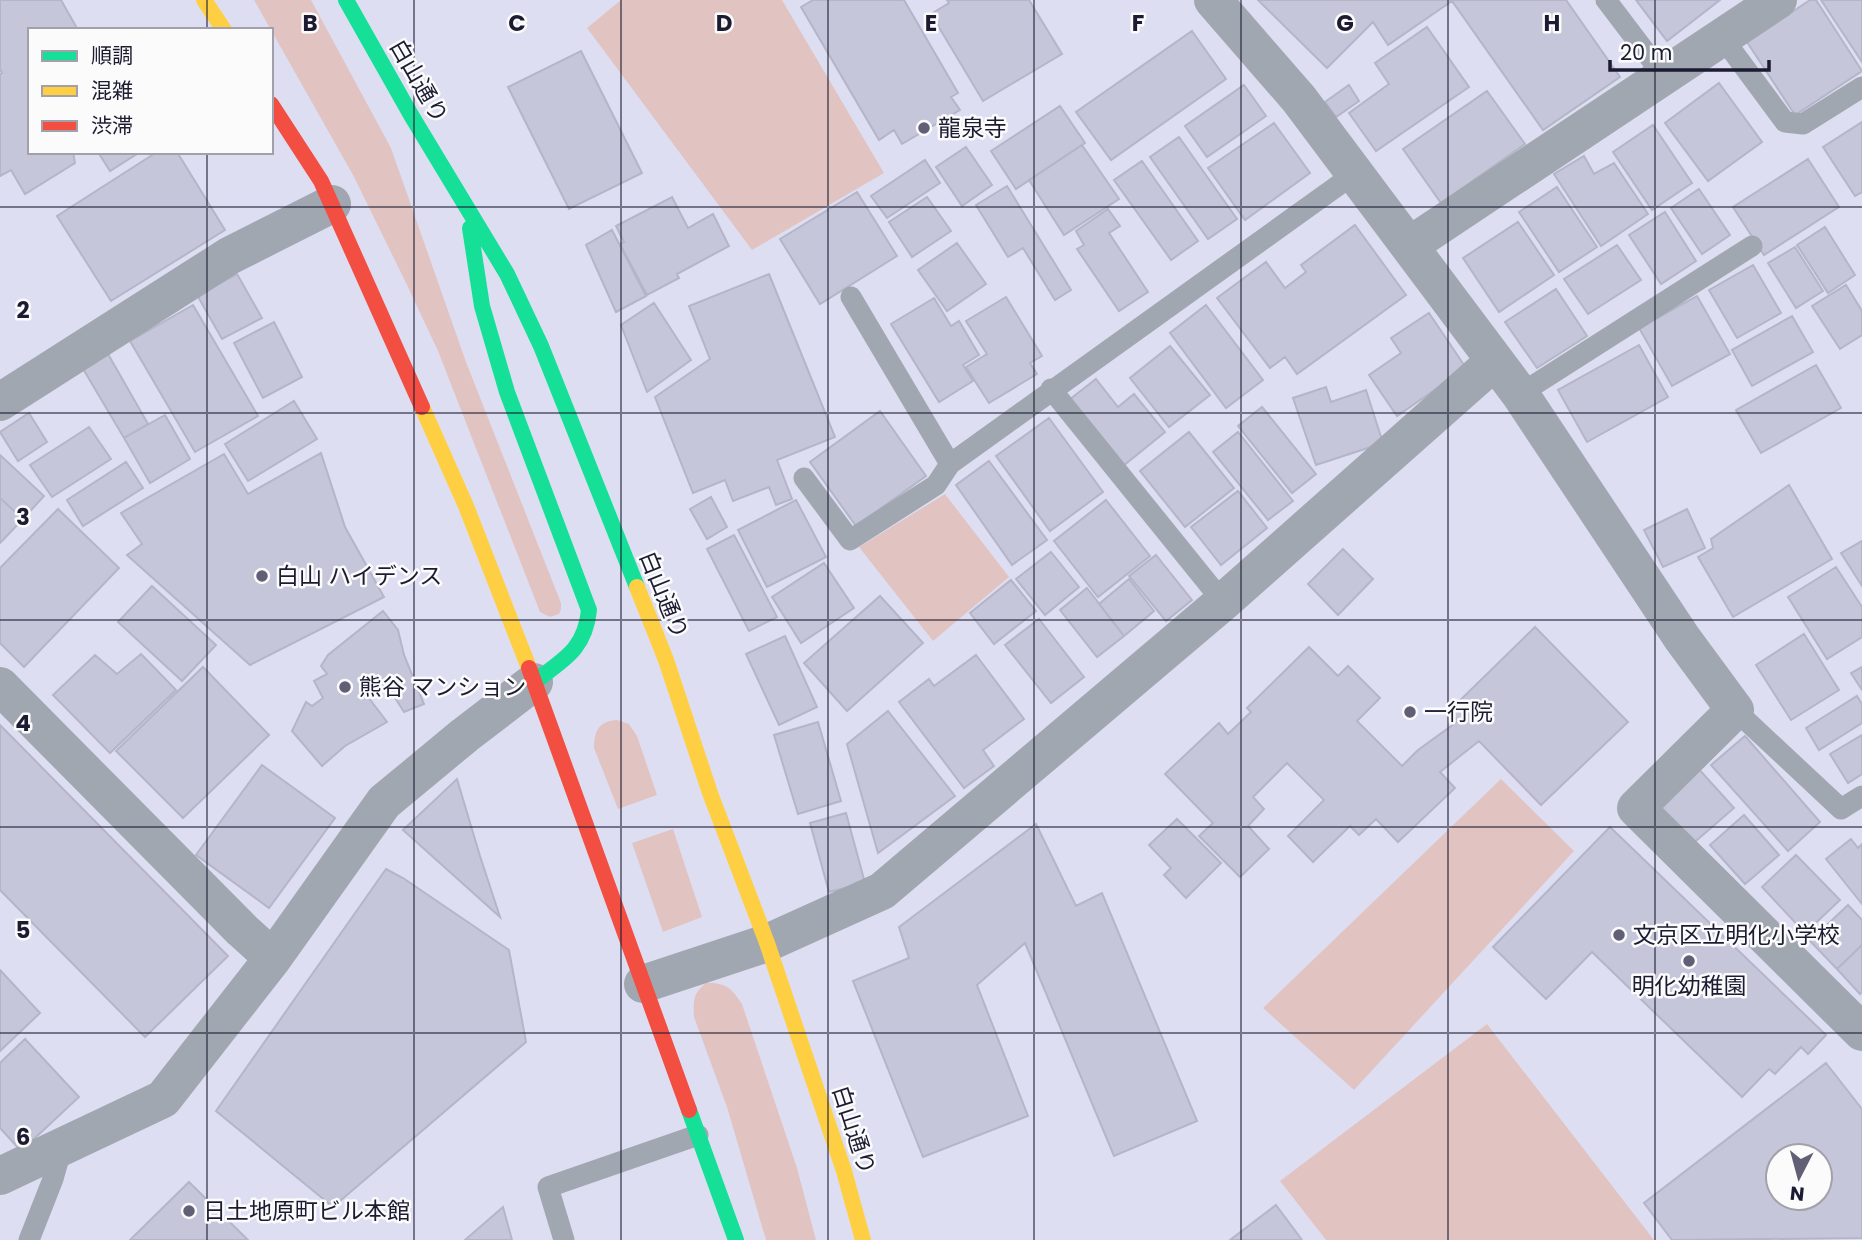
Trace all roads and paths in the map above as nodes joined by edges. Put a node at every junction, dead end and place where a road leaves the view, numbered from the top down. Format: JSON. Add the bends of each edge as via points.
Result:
{"nodes":[{"id":1,"x":204,"y":0,"type":"edge"},
{"id":2,"x":346,"y":0,"type":"edge"},
{"id":3,"x":1213,"y":0,"type":"edge"},
{"id":4,"x":1606,"y":0,"type":"edge"},
{"id":5,"x":1778,"y":0,"type":"edge"},
{"id":6,"x":222,"y":28,"type":"edge"},
{"id":7,"x":1722,"y":37,"type":"junction"},
{"id":8,"x":1663,"y":75,"type":"junction"},
{"id":9,"x":1862,"y":88,"type":"edge"},
{"id":10,"x":273,"y":107,"type":"edge"},
{"id":11,"x":1354,"y":174,"type":"junction"},
{"id":12,"x":332,"y":204,"type":"junction"},
{"id":13,"x":467,"y":205,"type":"junction"},
{"id":14,"x":1410,"y":245,"type":"junction"},
{"id":15,"x":1752,"y":246,"type":"dead end"},
{"id":16,"x":851,"y":297,"type":"dead end"},
{"id":17,"x":1495,"y":360,"type":"junction"},
{"id":18,"x":1051,"y":389,"type":"junction"},
{"id":19,"x":1520,"y":394,"type":"junction"},
{"id":20,"x":0,"y":402,"type":"edge"},
{"id":21,"x":950,"y":464,"type":"junction"},
{"id":22,"x":804,"y":478,"type":"dead end"},
{"id":23,"x":1223,"y":602,"type":"junction"},
{"id":24,"x":534,"y":682,"type":"junction"},
{"id":25,"x":0,"y":686,"type":"edge"},
{"id":26,"x":1735,"y":710,"type":"junction"},
{"id":27,"x":1862,"y":796,"type":"edge"},
{"id":28,"x":767,"y":943,"type":"junction"},
{"id":29,"x":273,"y":958,"type":"junction"},
{"id":30,"x":643,"y":984,"type":"junction"},
{"id":31,"x":1862,"y":1032,"type":"edge"},
{"id":32,"x":698,"y":1135,"type":"junction"},
{"id":33,"x":62,"y":1147,"type":"junction"},
{"id":34,"x":6,"y":1165,"type":"edge"},
{"id":35,"x":29,"y":1240,"type":"edge"},
{"id":36,"x":564,"y":1240,"type":"edge"},
{"id":37,"x":736,"y":1240,"type":"edge"},
{"id":38,"x":863,"y":1240,"type":"edge"}],
"edges":[{"from":1,"to":6,"type":"main road"},
{"from":2,"to":13,"type":"main road","name":"白山通り"},
{"from":3,"to":11,"type":"street","via":[[1299,99]]},
{"from":4,"to":8,"type":"lane"},
{"from":5,"to":7,"type":"street"},
{"from":7,"to":8,"type":"street"},
{"from":7,"to":9,"type":"lane","via":[[1785,122],[1803,124]]},
{"from":8,"to":14,"type":"street"},
{"from":10,"to":12,"type":"main road"},
{"from":11,"to":14,"type":"street"},
{"from":11,"to":18,"type":"lane"},
{"from":12,"to":20,"type":"street","via":[[229,256]]},
{"from":12,"to":24,"type":"main road","via":[[466,506]]},
{"from":13,"to":24,"type":"main road","via":[[482,306],[506,391],[589,610],[589,627],[580,647]]},
{"from":13,"to":28,"type":"main road","name":"白山通り","via":[[541,346],[666,660]]},
{"from":14,"to":17,"type":"street"},
{"from":15,"to":19,"type":"lane"},
{"from":16,"to":21,"type":"lane"},
{"from":17,"to":19,"type":"street"},
{"from":17,"to":23,"type":"street"},
{"from":18,"to":21,"type":"lane"},
{"from":18,"to":23,"type":"lane"},
{"from":19,"to":26,"type":"street"},
{"from":21,"to":22,"type":"lane","via":[[936,485],[850,540]]},
{"from":23,"to":28,"type":"street","via":[[882,891]]},
{"from":24,"to":29,"type":"street","via":[[384,802]]},
{"from":24,"to":30,"type":"main road"},
{"from":25,"to":29,"type":"street"},
{"from":26,"to":27,"type":"lane","via":[[1841,809]]},
{"from":26,"to":31,"type":"street","via":[[1636,808]]},
{"from":28,"to":30,"type":"street"},
{"from":28,"to":38,"type":"main road","name":"白山通り"},
{"from":29,"to":33,"type":"street","via":[[163,1099]]},
{"from":30,"to":32,"type":"main road"},
{"from":32,"to":36,"type":"lane","via":[[548,1187]]},
{"from":32,"to":37,"type":"main road"},
{"from":33,"to":34,"type":"street"},
{"from":33,"to":35,"type":"lane"}]}
